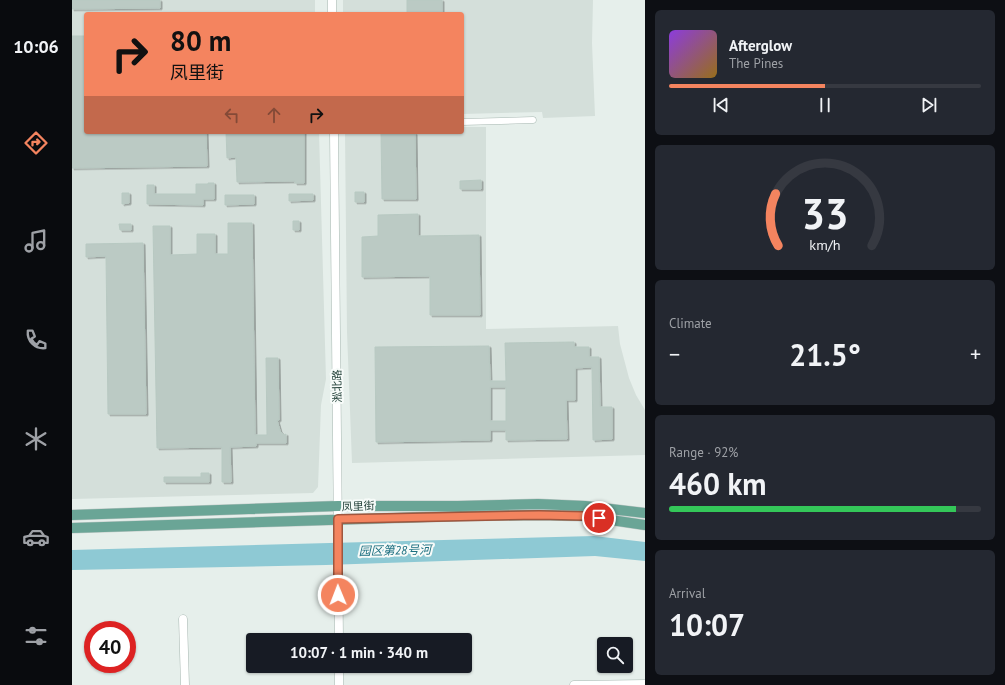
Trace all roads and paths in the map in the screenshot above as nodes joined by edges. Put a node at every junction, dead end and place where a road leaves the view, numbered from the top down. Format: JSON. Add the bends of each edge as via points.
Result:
{"nodes":[{"id":1,"x":332,"y":0,"type":"edge"},
{"id":2,"x":332,"y":12,"type":"edge"},
{"id":3,"x":533,"y":120,"type":"dead end"},
{"id":4,"x":464,"y":122,"type":"edge"},
{"id":5,"x":334,"y":134,"type":"edge"},
{"id":6,"x":338,"y":506,"type":"junction"},
{"id":7,"x":645,"y":513,"type":"edge"},
{"id":8,"x":72,"y":515,"type":"edge"},
{"id":9,"x":338,"y":519,"type":"junction"},
{"id":10,"x":645,"y":525,"type":"edge"},
{"id":11,"x":72,"y":528,"type":"edge"},
{"id":12,"x":183,"y":619,"type":"dead end"},
{"id":13,"x":339,"y":633,"type":"edge"},
{"id":14,"x":339,"y":673,"type":"edge"},
{"id":15,"x":645,"y":684,"type":"edge"},
{"id":16,"x":184,"y":685,"type":"edge"},
{"id":17,"x":339,"y":685,"type":"edge"},
{"id":18,"x":574,"y":685,"type":"edge"}],
"edges":[{"from":1,"to":2,"type":"street"},
{"from":3,"to":4,"type":"street"},
{"from":5,"to":6,"type":"street","name":"淞北路"},
{"from":6,"to":7,"type":"main road","name":"凤里街","via":[[538,504]]},
{"from":6,"to":8,"type":"main road","name":"凤里街"},
{"from":6,"to":9,"type":"street","name":"淞北路"},
{"from":9,"to":10,"type":"main road","name":"凤里街","via":[[539,515],[584,516]]},
{"from":9,"to":11,"type":"main road","name":"凤里街"},
{"from":9,"to":13,"type":"street","name":"淞北路"},
{"from":12,"to":16,"type":"street"},
{"from":14,"to":17,"type":"street"},
{"from":15,"to":18,"type":"street"}]}
